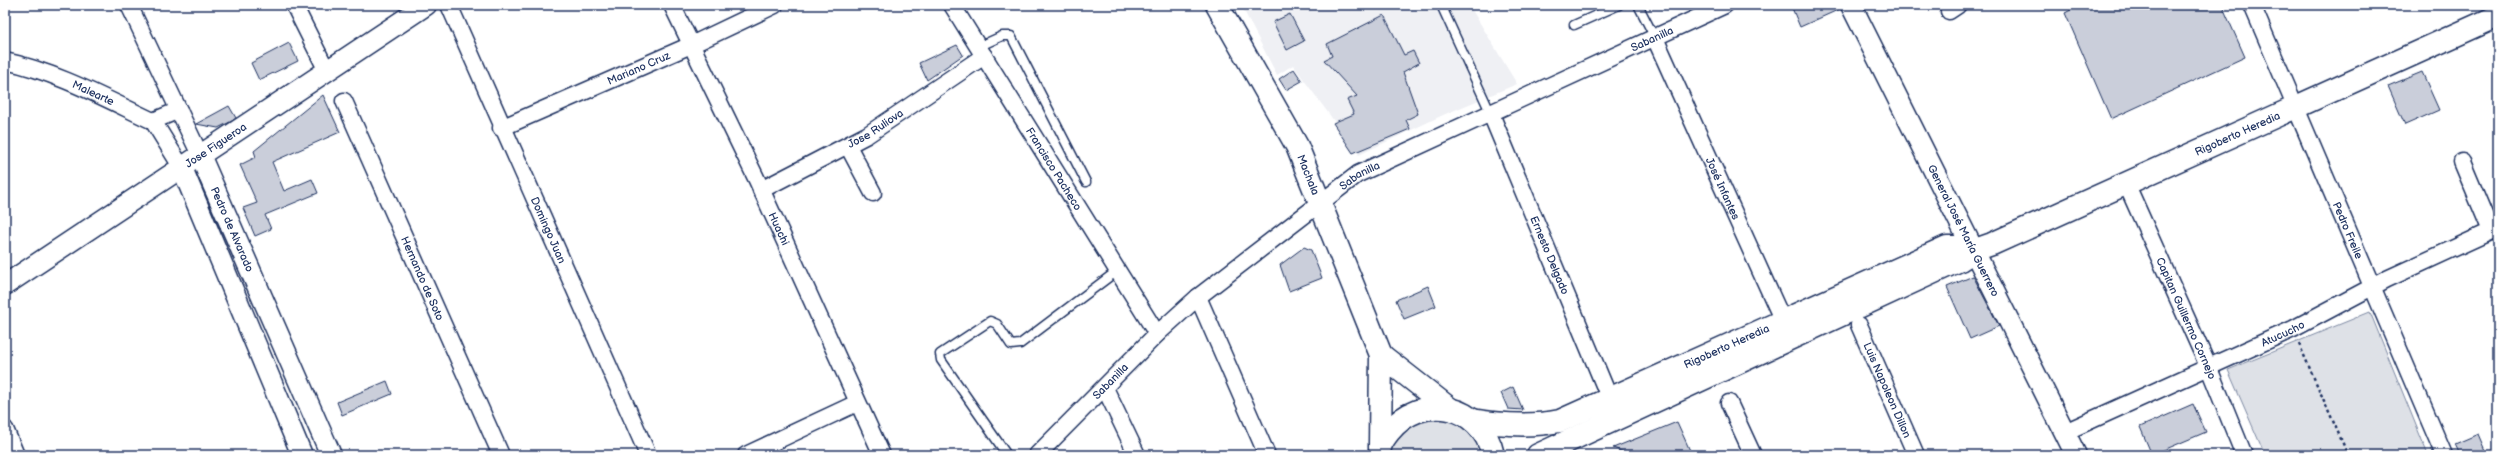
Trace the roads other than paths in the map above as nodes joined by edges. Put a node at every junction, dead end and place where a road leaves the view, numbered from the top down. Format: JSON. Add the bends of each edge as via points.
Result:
{"nodes":[{"id":1,"x":129,"y":5,"type":"edge"},
{"id":2,"x":294,"y":5,"type":"edge"},
{"id":3,"x":426,"y":5,"type":"edge"},
{"id":4,"x":449,"y":5,"type":"edge"},
{"id":5,"x":672,"y":5,"type":"edge"},
{"id":6,"x":775,"y":5,"type":"edge"},
{"id":7,"x":952,"y":5,"type":"edge"},
{"id":8,"x":1217,"y":5,"type":"edge"},
{"id":9,"x":1441,"y":5,"type":"edge"},
{"id":10,"x":1619,"y":5,"type":"edge"},
{"id":11,"x":1638,"y":5,"type":"edge"},
{"id":12,"x":1725,"y":5,"type":"edge"},
{"id":13,"x":1851,"y":5,"type":"edge"},
{"id":14,"x":2252,"y":5,"type":"edge"},
{"id":15,"x":2498,"y":16,"type":"edge"},
{"id":16,"x":1574,"y":25,"type":"dead end"},
{"id":17,"x":1654,"y":38,"type":"junction"},
{"id":18,"x":691,"y":45,"type":"junction"},
{"id":19,"x":981,"y":51,"type":"junction"},
{"id":20,"x":5,"y":60,"type":"edge"},
{"id":21,"x":327,"y":71,"type":"junction"},
{"id":22,"x":344,"y":101,"type":"dead end"},
{"id":23,"x":2294,"y":108,"type":"junction"},
{"id":24,"x":179,"y":110,"type":"junction"},
{"id":25,"x":1491,"y":114,"type":"junction"},
{"id":26,"x":154,"y":121,"type":"junction"},
{"id":27,"x":501,"y":128,"type":"junction"},
{"id":28,"x":848,"y":146,"type":"junction"},
{"id":29,"x":200,"y":156,"type":"junction"},
{"id":30,"x":2462,"y":162,"type":"dead end"},
{"id":31,"x":182,"y":168,"type":"junction"},
{"id":32,"x":1086,"y":182,"type":"dead end"},
{"id":33,"x":2126,"y":183,"type":"junction"},
{"id":34,"x":761,"y":190,"type":"junction"},
{"id":35,"x":873,"y":193,"type":"dead end"},
{"id":36,"x":1319,"y":203,"type":"junction"},
{"id":37,"x":2495,"y":229,"type":"edge"},
{"id":38,"x":1975,"y":250,"type":"junction"},
{"id":39,"x":1117,"y":271,"type":"junction"},
{"id":40,"x":5,"y":285,"type":"edge"},
{"id":41,"x":2371,"y":287,"type":"junction"},
{"id":42,"x":1198,"y":297,"type":"junction"},
{"id":43,"x":1859,"y":325,"type":"dead end"},
{"id":44,"x":1787,"y":329,"type":"junction"},
{"id":45,"x":1156,"y":334,"type":"junction"},
{"id":46,"x":1381,"y":355,"type":"junction"},
{"id":47,"x":2208,"y":366,"type":"junction"},
{"id":48,"x":1105,"y":388,"type":"junction"},
{"id":49,"x":1609,"y":397,"type":"junction"},
{"id":50,"x":857,"y":403,"type":"junction"},
{"id":51,"x":1729,"y":403,"type":"dead end"},
{"id":52,"x":1450,"y":409,"type":"junction"},
{"id":53,"x":1472,"y":420,"type":"junction"},
{"id":54,"x":5,"y":429,"type":"edge"},
{"id":55,"x":2065,"y":432,"type":"junction"},
{"id":56,"x":1379,"y":452,"type":"edge"},
{"id":57,"x":16,"y":455,"type":"edge"},
{"id":58,"x":302,"y":455,"type":"edge"},
{"id":59,"x":331,"y":455,"type":"edge"},
{"id":60,"x":501,"y":455,"type":"edge"},
{"id":61,"x":648,"y":455,"type":"edge"},
{"id":62,"x":746,"y":455,"type":"edge"},
{"id":63,"x":882,"y":455,"type":"edge"},
{"id":64,"x":1007,"y":455,"type":"edge"},
{"id":65,"x":1037,"y":455,"type":"edge"},
{"id":66,"x":1137,"y":455,"type":"edge"},
{"id":67,"x":1267,"y":455,"type":"edge"},
{"id":68,"x":1493,"y":455,"type":"edge"},
{"id":69,"x":1538,"y":455,"type":"edge"},
{"id":70,"x":1753,"y":455,"type":"edge"},
{"id":71,"x":1916,"y":455,"type":"edge"},
{"id":72,"x":2076,"y":455,"type":"edge"},
{"id":73,"x":2244,"y":455,"type":"edge"},
{"id":74,"x":2444,"y":455,"type":"edge"}],
"edges":[{"from":1,"to":24,"type":"street","name":"Pedro de Alvarado"},
{"from":2,"to":21,"type":"street"},
{"from":3,"to":21,"type":"street","name":"Jose Figueroa"},
{"from":4,"to":27,"type":"street","name":"Domingo Juan"},
{"from":5,"to":18,"type":"street","name":"Huachi"},
{"from":6,"to":18,"type":"street","name":"Mariano Cruz"},
{"from":7,"to":19,"type":"street","name":"Francisco Pacheco"},
{"from":8,"to":36,"type":"main road","name":"Machala","via":[[1296,146]]},
{"from":9,"to":25,"type":"lane"},
{"from":10,"to":16,"type":"lane"},
{"from":11,"to":17,"type":"lane"},
{"from":12,"to":17,"type":"street","name":"Sabanilla"},
{"from":13,"to":38,"type":"street","name":"General José María Guerrero"},
{"from":14,"to":23,"type":"street","name":"Pedro Freile"},
{"from":15,"to":23,"type":"main road","name":"Rigoberto Heredia"},
{"from":17,"to":25,"type":"street","name":"Sabanilla"},
{"from":17,"to":44,"type":"street","name":"José Infantes"},
{"from":18,"to":27,"type":"street","name":"Mariano Cruz"},
{"from":18,"to":34,"type":"street","name":"Huachi"},
{"from":19,"to":28,"type":"street","name":"Jose Ruliova"},
{"from":19,"to":32,"type":"lane","via":[[1002,36],[1012,36]]},
{"from":19,"to":39,"type":"street","name":"Francisco Pacheco"},
{"from":20,"to":26,"type":"street","name":"Malearte","via":[[79,87]]},
{"from":21,"to":29,"type":"street","name":"Jose Figueroa"},
{"from":22,"to":60,"type":"street","name":"Hernando de Soto"},
{"from":23,"to":33,"type":"main road","name":"Rigoberto Heredia"},
{"from":23,"to":41,"type":"street","name":"Pedro Freile"},
{"from":24,"to":26,"type":"street"},
{"from":24,"to":29,"type":"street","name":"Pedro de Alvarado"},
{"from":25,"to":36,"type":"street","name":"Sabanilla","via":[[1358,174]]},
{"from":25,"to":49,"type":"street","name":"Ernesto Delgado"},
{"from":26,"to":31,"type":"street","name":"Pedro de Alvarado"},
{"from":27,"to":61,"type":"street","name":"Domingo Juan"},
{"from":28,"to":34,"type":"street","name":"Jose Ruliova"},
{"from":28,"to":35,"type":"street"},
{"from":29,"to":31,"type":"street","name":"Jose Figueroa"},
{"from":29,"to":59,"type":"street","name":"Pedro de Alvarado"},
{"from":30,"to":37,"type":"street"},
{"from":31,"to":40,"type":"street","name":"Jose Figueroa"},
{"from":31,"to":58,"type":"street","name":"Pedro de Alvarado"},
{"from":33,"to":38,"type":"main road","name":"Rigoberto Heredia"},
{"from":33,"to":47,"type":"street","name":"Capitan Guillermo Cornejo"},
{"from":34,"to":50,"type":"street","name":"Huachi"},
{"from":36,"to":42,"type":"street","name":"Sabanilla"},
{"from":36,"to":46,"type":"main road","name":"Machala"},
{"from":37,"to":41,"type":"street","name":"Atucucho"},
{"from":38,"to":44,"type":"main road","name":"Rigoberto Heredia","via":[[1960,260]]},
{"from":38,"to":55,"type":"street","name":"General José María Guerrero"},
{"from":39,"to":45,"type":"street","name":"Francisco Pacheco"},
{"from":39,"to":64,"type":"lane","via":[[1020,344],[1011,345],[997,324],[990,321],[940,354],[941,360]]},
{"from":41,"to":47,"type":"street","name":"Atucucho","via":[[2292,329]]},
{"from":41,"to":74,"type":"street","name":"Pedro Freile"},
{"from":42,"to":45,"type":"street","name":"Sabanilla"},
{"from":42,"to":67,"type":"street"},
{"from":43,"to":71,"type":"street","name":"Luis Napoleon Dillon"},
{"from":44,"to":49,"type":"main road","name":"Rigoberto Heredia"},
{"from":44,"to":69,"type":"main road","name":"Rigoberto Heredia"},
{"from":45,"to":48,"type":"street","name":"Sabanilla"},
{"from":46,"to":52,"type":"main road","name":"Machala"},
{"from":46,"to":56,"type":"main road","name":"Machala"},
{"from":47,"to":55,"type":"street","name":"Atucucho"},
{"from":47,"to":73,"type":"street","name":"Capitan Guillermo Cornejo"},
{"from":48,"to":65,"type":"street","name":"Sabanilla"},
{"from":48,"to":66,"type":"street"},
{"from":49,"to":53,"type":"main road","name":"Rigoberto Heredia","via":[[1560,421],[1546,424],[1502,425]]},
{"from":50,"to":62,"type":"street"},
{"from":50,"to":63,"type":"street","name":"Huachi"},
{"from":51,"to":70,"type":"street"},
{"from":52,"to":53,"type":"main road","name":"Rigoberto Heredia"},
{"from":52,"to":56,"type":"main road","name":"Rigoberto Heredia","via":[[1431,408],[1412,412],[1396,423]]},
{"from":53,"to":68,"type":"main road","name":"Rigoberto Heredia","via":[[1483,430],[1491,444]]},
{"from":54,"to":57,"type":"street"},
{"from":55,"to":72,"type":"street","name":"General José María Guerrero"}]}
